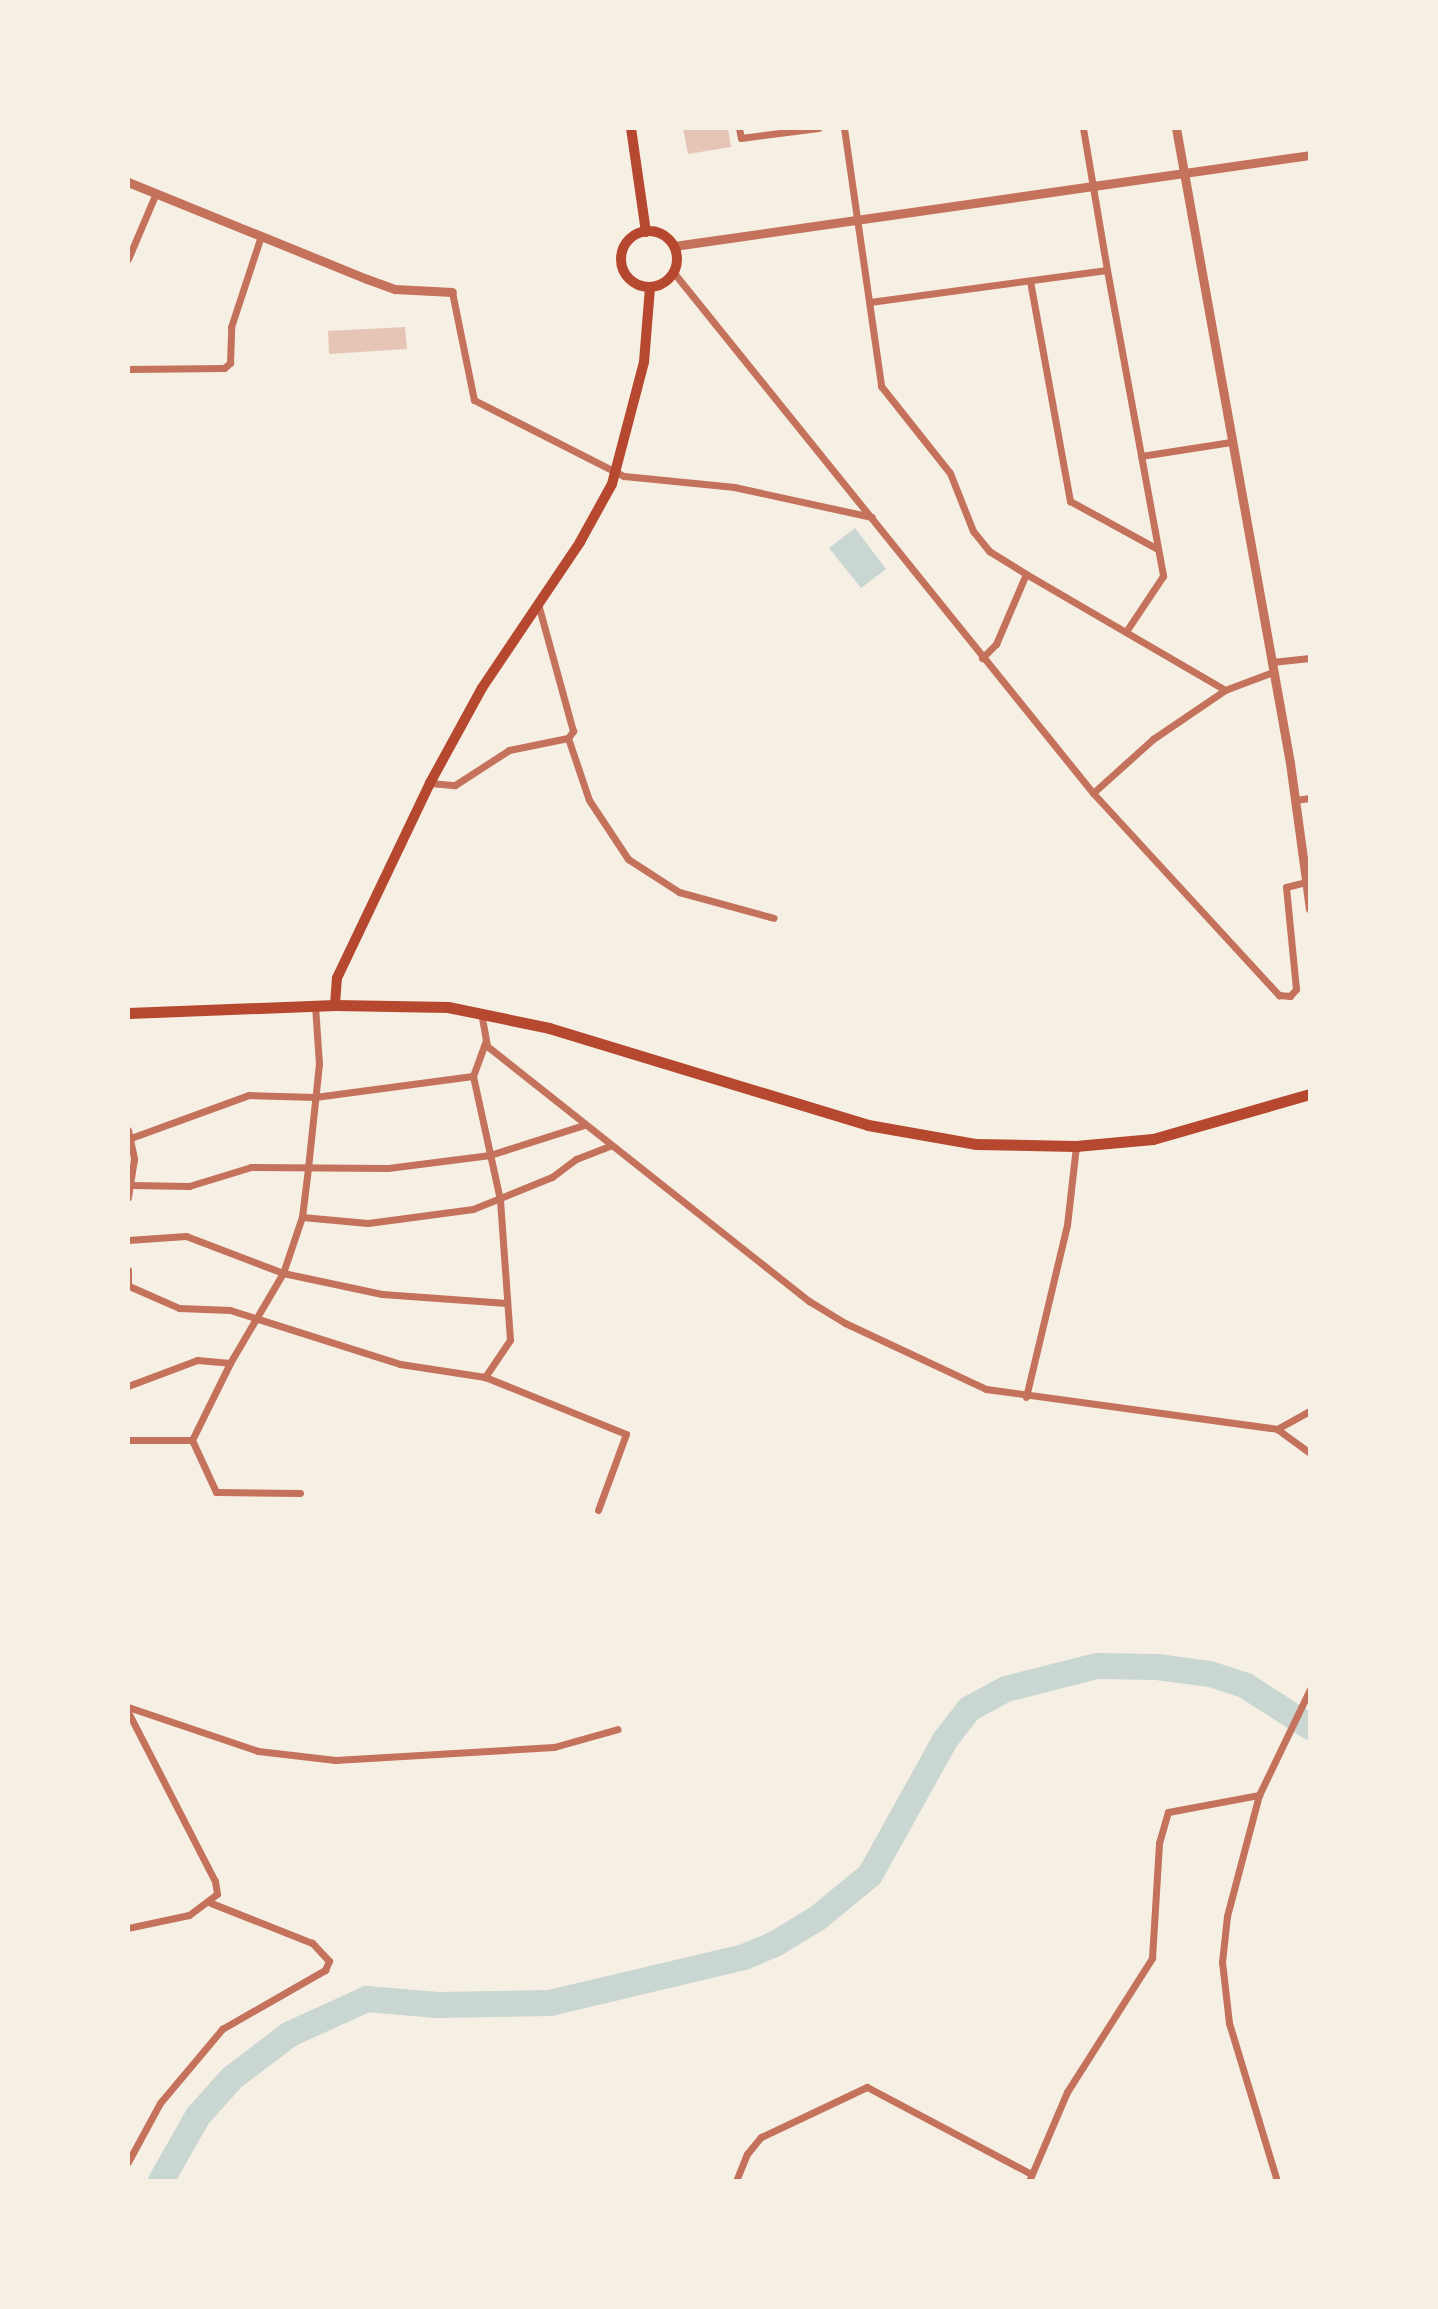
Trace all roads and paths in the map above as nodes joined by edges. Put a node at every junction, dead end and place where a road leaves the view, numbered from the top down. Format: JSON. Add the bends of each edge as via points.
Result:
{"nodes":[{"id":1,"x":631,"y":128,"type":"edge"},
{"id":2,"x":739,"y":128,"type":"edge"},
{"id":3,"x":818,"y":128,"type":"edge"},
{"id":4,"x":844,"y":128,"type":"edge"},
{"id":5,"x":1083,"y":128,"type":"edge"},
{"id":6,"x":1176,"y":128,"type":"edge"},
{"id":7,"x":1310,"y":155,"type":"edge"},
{"id":8,"x":1184,"y":171,"type":"junction"},
{"id":9,"x":128,"y":182,"type":"edge"},
{"id":10,"x":1094,"y":184,"type":"junction"},
{"id":11,"x":156,"y":193,"type":"junction"},
{"id":12,"x":858,"y":219,"type":"junction"},
{"id":13,"x":646,"y":232,"type":"junction"},
{"id":14,"x":261,"y":236,"type":"junction"},
{"id":15,"x":674,"y":246,"type":"junction"},
{"id":16,"x":128,"y":259,"type":"edge"},
{"id":17,"x":1107,"y":270,"type":"junction"},
{"id":18,"x":674,"y":273,"type":"junction"},
{"id":19,"x":1030,"y":281,"type":"junction"},
{"id":20,"x":650,"y":287,"type":"junction"},
{"id":21,"x":452,"y":292,"type":"joint"},
{"id":22,"x":870,"y":302,"type":"junction"},
{"id":23,"x":128,"y":369,"type":"edge"},
{"id":24,"x":1231,"y":442,"type":"junction"},
{"id":25,"x":1141,"y":456,"type":"junction"},
{"id":26,"x":616,"y":472,"type":"junction"},
{"id":27,"x":872,"y":517,"type":"junction"},
{"id":28,"x":1156,"y":548,"type":"junction"},
{"id":29,"x":1026,"y":574,"type":"junction"},
{"id":30,"x":538,"y":604,"type":"junction"},
{"id":31,"x":1127,"y":630,"type":"junction"},
{"id":32,"x":982,"y":658,"type":"junction"},
{"id":33,"x":1310,"y":658,"type":"edge"},
{"id":34,"x":1272,"y":667,"type":"junction"},
{"id":35,"x":1225,"y":690,"type":"junction"},
{"id":36,"x":568,"y":738,"type":"junction"},
{"id":37,"x":430,"y":783,"type":"junction"},
{"id":38,"x":1093,"y":793,"type":"junction"},
{"id":39,"x":1310,"y":798,"type":"edge"},
{"id":40,"x":1295,"y":800,"type":"junction"},
{"id":41,"x":1306,"y":882,"type":"junction"},
{"id":42,"x":1310,"y":909,"type":"edge"},
{"id":43,"x":774,"y":918,"type":"dead end"},
{"id":44,"x":315,"y":1005,"type":"junction"},
{"id":45,"x":335,"y":1005,"type":"junction"},
{"id":46,"x":481,"y":1012,"type":"junction"},
{"id":47,"x":128,"y":1013,"type":"edge"},
{"id":48,"x":486,"y":1041,"type":"junction"},
{"id":49,"x":473,"y":1076,"type":"junction"},
{"id":50,"x":1310,"y":1094,"type":"edge"},
{"id":51,"x":315,"y":1097,"type":"junction"},
{"id":52,"x":584,"y":1125,"type":"junction"},
{"id":53,"x":128,"y":1130,"type":"edge"},
{"id":54,"x":130,"y":1139,"type":"edge"},
{"id":55,"x":610,"y":1146,"type":"junction"},
{"id":56,"x":1076,"y":1146,"type":"junction"},
{"id":57,"x":490,"y":1155,"type":"junction"},
{"id":58,"x":308,"y":1168,"type":"junction"},
{"id":59,"x":133,"y":1185,"type":"junction"},
{"id":60,"x":128,"y":1198,"type":"edge"},
{"id":61,"x":500,"y":1200,"type":"junction"},
{"id":62,"x":302,"y":1217,"type":"junction"},
{"id":63,"x":128,"y":1240,"type":"edge"},
{"id":64,"x":128,"y":1270,"type":"edge"},
{"id":65,"x":283,"y":1273,"type":"junction"},
{"id":66,"x":129,"y":1286,"type":"edge"},
{"id":67,"x":507,"y":1303,"type":"junction"},
{"id":68,"x":254,"y":1322,"type":"junction"},
{"id":69,"x":230,"y":1363,"type":"junction"},
{"id":70,"x":485,"y":1377,"type":"junction"},
{"id":71,"x":128,"y":1386,"type":"edge"},
{"id":72,"x":1026,"y":1397,"type":"junction"},
{"id":73,"x":1310,"y":1411,"type":"edge"},
{"id":74,"x":1277,"y":1429,"type":"junction"},
{"id":75,"x":128,"y":1440,"type":"edge"},
{"id":76,"x":192,"y":1440,"type":"junction"},
{"id":77,"x":1310,"y":1453,"type":"edge"},
{"id":78,"x":300,"y":1493,"type":"dead end"},
{"id":79,"x":598,"y":1510,"type":"dead end"},
{"id":80,"x":1310,"y":1689,"type":"edge"},
{"id":81,"x":128,"y":1709,"type":"edge"},
{"id":82,"x":618,"y":1729,"type":"dead end"},
{"id":83,"x":1259,"y":1795,"type":"junction"},
{"id":84,"x":211,"y":1903,"type":"junction"},
{"id":85,"x":128,"y":1928,"type":"edge"},
{"id":86,"x":128,"y":2162,"type":"edge"},
{"id":87,"x":1030,"y":2177,"type":"edge"},
{"id":88,"x":736,"y":2181,"type":"edge"},
{"id":89,"x":1277,"y":2181,"type":"edge"}],
"edges":[{"from":1,"to":13,"type":"main road"},
{"from":2,"to":3,"type":"street","via":[[741,138]]},
{"from":4,"to":12,"type":"street"},
{"from":5,"to":10,"type":"street"},
{"from":6,"to":8,"type":"street"},
{"from":7,"to":8,"type":"street"},
{"from":8,"to":10,"type":"street"},
{"from":8,"to":24,"type":"street"},
{"from":9,"to":11,"type":"street"},
{"from":10,"to":12,"type":"street"},
{"from":10,"to":17,"type":"street"},
{"from":11,"to":14,"type":"street"},
{"from":11,"to":16,"type":"street"},
{"from":12,"to":15,"type":"street"},
{"from":12,"to":22,"type":"street"},
{"from":13,"to":15,"type":"main road","via":[[662,235]]},
{"from":13,"to":20,"type":"main road","via":[[629,240],[622,266],[633,282]]},
{"from":14,"to":21,"type":"street","via":[[395,289]]},
{"from":14,"to":23,"type":"street","via":[[231,327],[230,363],[224,368]]},
{"from":15,"to":18,"type":"main road"},
{"from":17,"to":19,"type":"street"},
{"from":17,"to":25,"type":"street"},
{"from":18,"to":20,"type":"main road"},
{"from":18,"to":27,"type":"street"},
{"from":19,"to":22,"type":"street"},
{"from":19,"to":28,"type":"street","via":[[1070,501]]},
{"from":20,"to":26,"type":"main road","via":[[644,362]]},
{"from":21,"to":26,"type":"street","via":[[474,400]]},
{"from":22,"to":29,"type":"street","via":[[881,386],[950,473],[973,531],[989,551]]},
{"from":24,"to":25,"type":"street"},
{"from":24,"to":34,"type":"street"},
{"from":25,"to":28,"type":"street"},
{"from":26,"to":27,"type":"street","via":[[734,487]]},
{"from":26,"to":30,"type":"main road","via":[[601,507]]},
{"from":27,"to":32,"type":"street"},
{"from":28,"to":31,"type":"street","via":[[1163,576]]},
{"from":29,"to":31,"type":"street"},
{"from":29,"to":32,"type":"street","via":[[996,644]]},
{"from":30,"to":36,"type":"street","via":[[559,666],[573,731]]},
{"from":30,"to":37,"type":"main road","via":[[482,688]]},
{"from":31,"to":35,"type":"street"},
{"from":32,"to":38,"type":"street"},
{"from":33,"to":34,"type":"street"},
{"from":34,"to":35,"type":"street"},
{"from":34,"to":40,"type":"street"},
{"from":35,"to":38,"type":"street","via":[[1153,739]]},
{"from":36,"to":37,"type":"street","via":[[509,750],[455,785]]},
{"from":36,"to":43,"type":"street","via":[[589,800],[628,859],[679,892]]},
{"from":37,"to":45,"type":"main road","via":[[337,978]]},
{"from":38,"to":41,"type":"street","via":[[1279,995],[1290,996],[1296,989],[1286,887]]},
{"from":39,"to":40,"type":"street"},
{"from":40,"to":41,"type":"street"},
{"from":41,"to":42,"type":"street"},
{"from":44,"to":45,"type":"main road"},
{"from":44,"to":47,"type":"main road"},
{"from":44,"to":51,"type":"street"},
{"from":45,"to":46,"type":"main road"},
{"from":46,"to":48,"type":"street"},
{"from":46,"to":56,"type":"main road","via":[[897,1132],[976,1144]]},
{"from":48,"to":49,"type":"street"},
{"from":48,"to":52,"type":"street"},
{"from":49,"to":51,"type":"street"},
{"from":49,"to":57,"type":"street"},
{"from":50,"to":56,"type":"main road","via":[[1179,1133]]},
{"from":51,"to":54,"type":"street","via":[[249,1095]]},
{"from":51,"to":58,"type":"street"},
{"from":52,"to":55,"type":"street"},
{"from":52,"to":57,"type":"street"},
{"from":53,"to":54,"type":"street"},
{"from":54,"to":59,"type":"street"},
{"from":55,"to":61,"type":"street"},
{"from":55,"to":72,"type":"street","via":[[821,1309],[930,1366],[986,1389]]},
{"from":56,"to":72,"type":"street","via":[[1067,1225]]},
{"from":57,"to":58,"type":"street","via":[[388,1168]]},
{"from":57,"to":61,"type":"street"},
{"from":58,"to":59,"type":"street","via":[[251,1167],[189,1186]]},
{"from":58,"to":62,"type":"street"},
{"from":59,"to":60,"type":"street"},
{"from":61,"to":62,"type":"street","via":[[462,1211],[368,1223]]},
{"from":61,"to":67,"type":"street"},
{"from":62,"to":65,"type":"street"},
{"from":63,"to":65,"type":"street","via":[[186,1236]]},
{"from":64,"to":66,"type":"street"},
{"from":65,"to":67,"type":"street","via":[[382,1294]]},
{"from":65,"to":68,"type":"street"},
{"from":66,"to":68,"type":"street","via":[[179,1308],[230,1310]]},
{"from":67,"to":70,"type":"street","via":[[510,1340]]},
{"from":68,"to":69,"type":"street"},
{"from":68,"to":70,"type":"street","via":[[400,1364]]},
{"from":69,"to":71,"type":"street","via":[[197,1360]]},
{"from":69,"to":76,"type":"street"},
{"from":70,"to":79,"type":"street","via":[[626,1434]]},
{"from":72,"to":74,"type":"street","via":[[1210,1416]]},
{"from":73,"to":74,"type":"street"},
{"from":74,"to":77,"type":"street"},
{"from":75,"to":76,"type":"street"},
{"from":76,"to":78,"type":"street","via":[[216,1492]]},
{"from":80,"to":83,"type":"street"},
{"from":81,"to":82,"type":"street","via":[[258,1751],[335,1760],[554,1747]]},
{"from":81,"to":84,"type":"street","via":[[215,1881]]},
{"from":83,"to":87,"type":"street","via":[[1168,1812],[1159,1843],[1152,1958],[1067,2092]]},
{"from":83,"to":89,"type":"street","via":[[1227,1916],[1222,1962],[1229,2023]]},
{"from":84,"to":85,"type":"street","via":[[189,1915]]},
{"from":84,"to":86,"type":"street","via":[[312,1943],[329,1961],[325,1970],[222,2029],[160,2103]]},
{"from":87,"to":88,"type":"street","via":[[867,2087],[761,2137]]}]}
